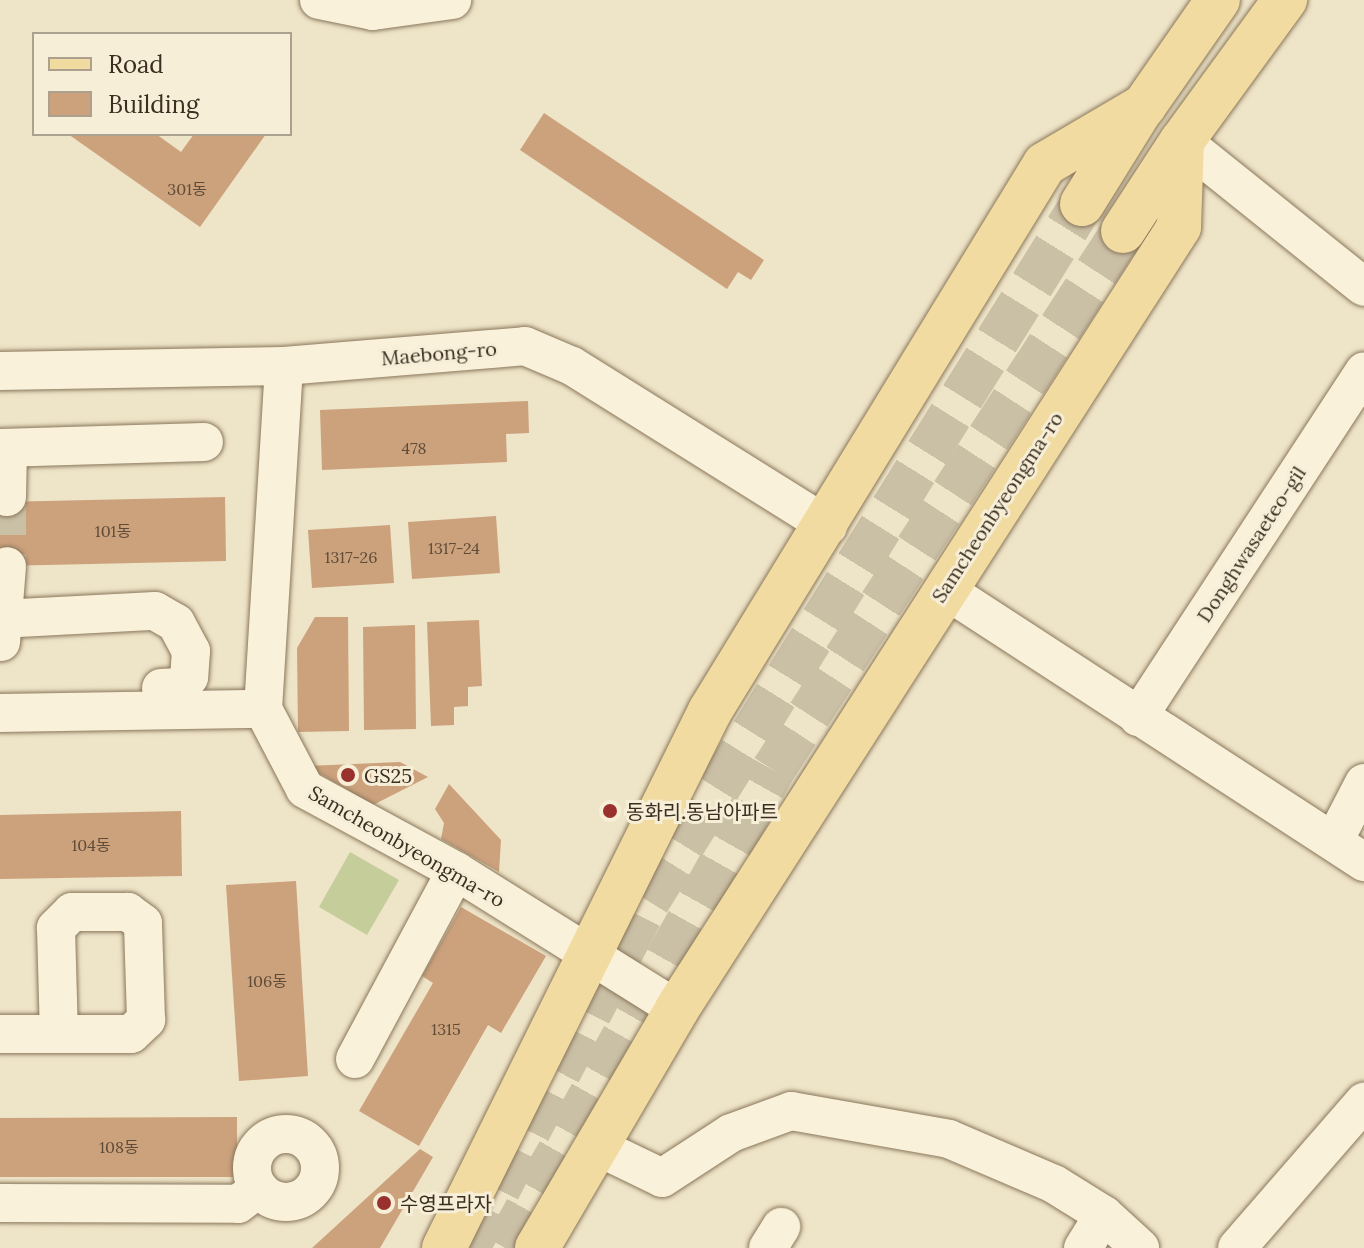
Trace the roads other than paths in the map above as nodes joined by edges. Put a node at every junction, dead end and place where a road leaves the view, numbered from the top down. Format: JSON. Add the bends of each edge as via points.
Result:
{"nodes":[{"id":1,"x":319,"y":0,"type":"edge"},
{"id":2,"x":452,"y":0,"type":"edge"},
{"id":3,"x":1218,"y":0,"type":"edge"},
{"id":4,"x":1285,"y":0,"type":"edge"},
{"id":5,"x":1144,"y":106,"type":"junction"},
{"id":6,"x":1182,"y":141,"type":"junction"},
{"id":7,"x":1082,"y":204,"type":"tunnel mouth"},
{"id":8,"x":1123,"y":231,"type":"tunnel mouth"},
{"id":9,"x":1364,"y":287,"type":"edge"},
{"id":10,"x":284,"y":366,"type":"junction"},
{"id":11,"x":0,"y":371,"type":"edge"},
{"id":12,"x":1364,"y":371,"type":"edge"},
{"id":13,"x":204,"y":442,"type":"dead end"},
{"id":14,"x":4,"y":448,"type":"edge"},
{"id":15,"x":7,"y":497,"type":"dead end"},
{"id":16,"x":828,"y":526,"type":"junction"},
{"id":17,"x":7,"y":566,"type":"dead end"},
{"id":18,"x":944,"y":589,"type":"junction"},
{"id":19,"x":2,"y":628,"type":"edge"},
{"id":20,"x":161,"y":688,"type":"dead end"},
{"id":21,"x":263,"y":709,"type":"junction"},
{"id":22,"x":0,"y":713,"type":"edge"},
{"id":23,"x":1138,"y":717,"type":"junction"},
{"id":24,"x":1364,"y":783,"type":"edge"},
{"id":25,"x":1350,"y":851,"type":"edge"},
{"id":26,"x":456,"y":871,"type":"junction"},
{"id":27,"x":589,"y":957,"type":"junction"},
{"id":28,"x":677,"y":1009,"type":"junction"},
{"id":29,"x":0,"y":1034,"type":"edge"},
{"id":30,"x":59,"y":1034,"type":"dead end"},
{"id":31,"x":355,"y":1059,"type":"dead end"},
{"id":32,"x":1364,"y":1102,"type":"edge"},
{"id":33,"x":598,"y":1147,"type":"junction"},
{"id":34,"x":259,"y":1188,"type":"dead end"},
{"id":35,"x":0,"y":1203,"type":"edge"},
{"id":36,"x":1104,"y":1215,"type":"junction"},
{"id":37,"x":464,"y":1228,"type":"edge"},
{"id":38,"x":444,"y":1248,"type":"edge"},
{"id":39,"x":537,"y":1248,"type":"edge"},
{"id":40,"x":1083,"y":1248,"type":"edge"},
{"id":41,"x":1140,"y":1248,"type":"edge"},
{"id":42,"x":1237,"y":1248,"type":"edge"}],
"edges":[{"from":1,"to":2,"type":"street","via":[[373,11]]},
{"from":3,"to":5,"type":"main road"},
{"from":4,"to":6,"type":"main road"},
{"from":5,"to":7,"type":"main road"},
{"from":5,"to":16,"type":"main road","via":[[1045,164]]},
{"from":6,"to":8,"type":"main road"},
{"from":6,"to":9,"type":"street"},
{"from":6,"to":18,"type":"main road","name":"Samcheonbyeongma-ro","via":[[1179,227]]},
{"from":10,"to":11,"type":"street","name":"Maebong-ro"},
{"from":10,"to":16,"type":"street","name":"Maebong-ro","via":[[525,346],[572,366]]},
{"from":10,"to":21,"type":"street"},
{"from":12,"to":23,"type":"street","name":"Donghwasaeteo-gil"},
{"from":13,"to":14,"type":"street"},
{"from":14,"to":15,"type":"street"},
{"from":16,"to":27,"type":"main road","via":[[710,711]]},
{"from":17,"to":19,"type":"street"},
{"from":18,"to":23,"type":"street"},
{"from":18,"to":28,"type":"main road","name":"Samcheonbyeongma-ro"},
{"from":19,"to":20,"type":"street","via":[[155,611],[176,623],[191,651],[189,677],[180,687]]},
{"from":21,"to":22,"type":"street"},
{"from":21,"to":26,"type":"street","name":"Samcheonbyeongma-ro","via":[[305,789]]},
{"from":23,"to":25,"type":"street"},
{"from":24,"to":25,"type":"street"},
{"from":26,"to":27,"type":"street","name":"Samcheonbyeongma-ro"},
{"from":26,"to":31,"type":"street"},
{"from":27,"to":28,"type":"street","name":"Samcheonbyeongma-ro"},
{"from":27,"to":37,"type":"main road"},
{"from":28,"to":33,"type":"main road","name":"Samcheonbyeongma-ro"},
{"from":29,"to":30,"type":"street"},
{"from":32,"to":42,"type":"street"},
{"from":33,"to":36,"type":"street","via":[[662,1178],[731,1133],[791,1111],[949,1139],[1054,1184]]},
{"from":33,"to":39,"type":"main road","name":"Samcheonbyeongma-ro"},
{"from":34,"to":35,"type":"street","via":[[238,1204]]},
{"from":36,"to":40,"type":"street"},
{"from":36,"to":41,"type":"street"},
{"from":37,"to":38,"type":"main road"}]}
